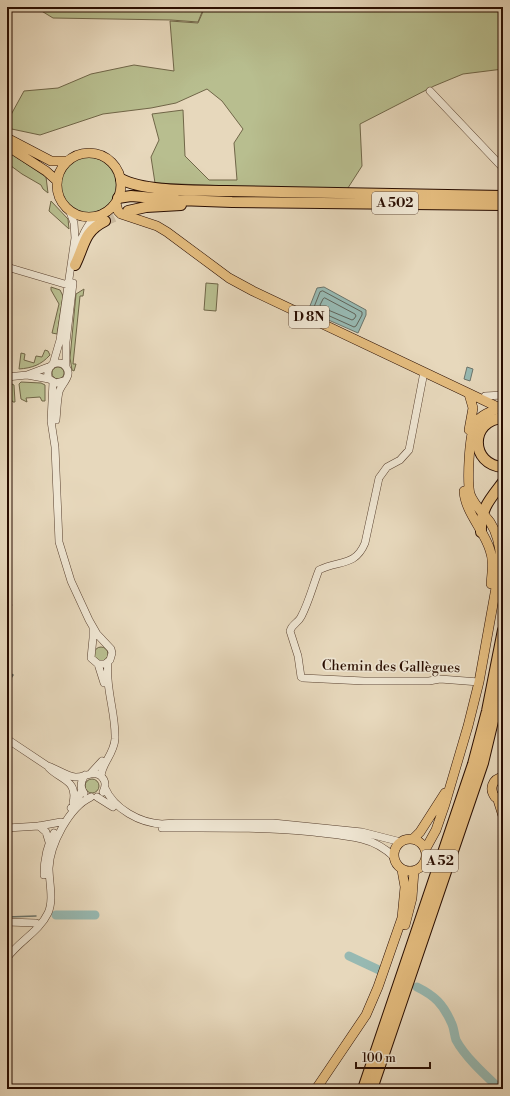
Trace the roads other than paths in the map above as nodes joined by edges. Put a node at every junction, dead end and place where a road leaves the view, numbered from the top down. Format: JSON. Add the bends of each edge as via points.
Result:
{"nodes":[{"id":1,"x":430,"y":91,"type":"dead end"},
{"id":2,"x":7,"y":138,"type":"edge"},
{"id":3,"x":7,"y":146,"type":"edge"},
{"id":4,"x":66,"y":162,"type":"junction"},
{"id":5,"x":503,"y":168,"type":"edge"},
{"id":6,"x":121,"y":179,"type":"junction"},
{"id":7,"x":56,"y":180,"type":"junction"},
{"id":8,"x":503,"y":196,"type":"edge"},
{"id":9,"x":117,"y":201,"type":"junction"},
{"id":10,"x":232,"y":202,"type":"junction"},
{"id":11,"x":503,"y":205,"type":"edge"},
{"id":12,"x":128,"y":211,"type":"tunnel mouth"},
{"id":13,"x":70,"y":212,"type":"junction"},
{"id":14,"x":101,"y":217,"type":"junction"},
{"id":15,"x":156,"y":226,"type":"junction"},
{"id":16,"x":75,"y":265,"type":"joint"},
{"id":17,"x":7,"y":267,"type":"edge"},
{"id":18,"x":68,"y":286,"type":"junction"},
{"id":19,"x":52,"y":365,"type":"junction"},
{"id":20,"x":66,"y":366,"type":"junction"},
{"id":21,"x":424,"y":372,"type":"junction"},
{"id":22,"x":27,"y":375,"type":"junction"},
{"id":23,"x":7,"y":377,"type":"edge"},
{"id":24,"x":51,"y":380,"type":"junction"},
{"id":25,"x":64,"y":382,"type":"junction"},
{"id":26,"x":469,"y":394,"type":"junction"},
{"id":27,"x":503,"y":395,"type":"edge"},
{"id":28,"x":484,"y":400,"type":"junction"},
{"id":29,"x":473,"y":408,"type":"junction"},
{"id":30,"x":502,"y":411,"type":"edge"},
{"id":31,"x":481,"y":417,"type":"junction"},
{"id":32,"x":55,"y":447,"type":"junction"},
{"id":33,"x":503,"y":466,"type":"edge"},
{"id":34,"x":503,"y":482,"type":"edge"},
{"id":35,"x":482,"y":514,"type":"junction"},
{"id":36,"x":481,"y":532,"type":"junction"},
{"id":37,"x":93,"y":628,"type":"junction"},
{"id":38,"x":503,"y":630,"type":"edge"},
{"id":39,"x":485,"y":644,"type":"junction"},
{"id":40,"x":107,"y":645,"type":"junction"},
{"id":41,"x":92,"y":648,"type":"junction"},
{"id":42,"x":108,"y":662,"type":"junction"},
{"id":43,"x":98,"y":664,"type":"junction"},
{"id":44,"x":503,"y":679,"type":"edge"},
{"id":45,"x":479,"y":682,"type":"junction"},
{"id":46,"x":7,"y":739,"type":"edge"},
{"id":47,"x":48,"y":766,"type":"junction"},
{"id":48,"x":88,"y":774,"type":"junction"},
{"id":49,"x":101,"y":776,"type":"junction"},
{"id":50,"x":503,"y":776,"type":"edge"},
{"id":51,"x":450,"y":785,"type":"junction"},
{"id":52,"x":81,"y":788,"type":"junction"},
{"id":53,"x":105,"y":788,"type":"junction"},
{"id":54,"x":94,"y":797,"type":"junction"},
{"id":55,"x":501,"y":800,"type":"edge"},
{"id":56,"x":73,"y":805,"type":"junction"},
{"id":57,"x":503,"y":816,"type":"edge"},
{"id":58,"x":61,"y":822,"type":"junction"},
{"id":59,"x":39,"y":826,"type":"junction"},
{"id":60,"x":7,"y":828,"type":"edge"},
{"id":61,"x":413,"y":839,"type":"junction"},
{"id":62,"x":49,"y":842,"type":"junction"},
{"id":63,"x":401,"y":842,"type":"junction"},
{"id":64,"x":425,"y":850,"type":"junction"},
{"id":65,"x":503,"y":856,"type":"edge"},
{"id":66,"x":394,"y":857,"type":"junction"},
{"id":67,"x":402,"y":870,"type":"junction"},
{"id":68,"x":414,"y":871,"type":"junction"},
{"id":69,"x":503,"y":890,"type":"edge"},
{"id":70,"x":7,"y":922,"type":"edge"},
{"id":71,"x":36,"y":923,"type":"junction"},
{"id":72,"x":7,"y":950,"type":"edge"},
{"id":73,"x":7,"y":958,"type":"edge"},
{"id":74,"x":316,"y":1089,"type":"edge"},
{"id":75,"x":322,"y":1089,"type":"edge"},
{"id":76,"x":363,"y":1089,"type":"edge"},
{"id":77,"x":373,"y":1089,"type":"edge"}],
"edges":[{"from":1,"to":5,"type":"street"},
{"from":2,"to":4,"type":"main road","via":[[51,161]]},
{"from":3,"to":7,"type":"main road"},
{"from":4,"to":6,"type":"main road","via":[[78,154],[99,154],[113,164]]},
{"from":4,"to":7,"type":"main road"},
{"from":6,"to":8,"type":"highway","number":"A 502","via":[[133,185],[164,188]]},
{"from":6,"to":9,"type":"main road"},
{"from":7,"to":13,"type":"main road","via":[[62,205]]},
{"from":9,"to":10,"type":"highway","number":"A 502","via":[[131,196]]},
{"from":9,"to":14,"type":"main road"},
{"from":9,"to":15,"type":"main road","number":"D 8N","via":[[121,214]]},
{"from":10,"to":11,"type":"highway","number":"A 502"},
{"from":10,"to":12,"type":"highway","via":[[146,207]]},
{"from":13,"to":14,"type":"main road","via":[[79,216]]},
{"from":13,"to":18,"type":"street","via":[[75,238]]},
{"from":14,"to":15,"type":"main road","number":"D 8N"},
{"from":14,"to":16,"type":"highway","via":[[97,225],[90,230]]},
{"from":15,"to":21,"type":"main road","number":"D 8N","via":[[178,239],[229,278],[252,291]]},
{"from":16,"to":20,"type":"street","via":[[66,342]]},
{"from":17,"to":18,"type":"street"},
{"from":18,"to":19,"type":"street","via":[[60,340]]},
{"from":19,"to":20,"type":"street","via":[[60,363]]},
{"from":19,"to":22,"type":"street"},
{"from":19,"to":24,"type":"street","via":[[48,372]]},
{"from":20,"to":25,"type":"street","via":[[68,376]]},
{"from":21,"to":26,"type":"main road","number":"D 8N"},
{"from":21,"to":45,"type":"street","name":"Chemin des Gallègues","via":[[409,450],[400,460],[389,465],[379,478],[362,550],[354,559],[319,570],[304,612],[290,631],[304,678]]},
{"from":22,"to":23,"type":"street"},
{"from":22,"to":24,"type":"street"},
{"from":24,"to":25,"type":"street"},
{"from":24,"to":32,"type":"street","via":[[51,421]]},
{"from":25,"to":32,"type":"street","via":[[56,416]]},
{"from":26,"to":28,"type":"main road","number":"D 8N"},
{"from":26,"to":29,"type":"main road"},
{"from":27,"to":28,"type":"street","via":[[485,396]]},
{"from":28,"to":29,"type":"main road"},
{"from":28,"to":30,"type":"main road","number":"D 8N"},
{"from":28,"to":31,"type":"main road"},
{"from":29,"to":36,"type":"main road","via":[[464,472],[464,494]]},
{"from":30,"to":31,"type":"main road","via":[[490,412]]},
{"from":30,"to":33,"type":"highway","via":[[497,418],[485,424],[479,432],[477,442],[486,460]]},
{"from":31,"to":35,"type":"main road","via":[[472,433],[468,475],[471,496]]},
{"from":32,"to":37,"type":"street","via":[[59,542],[71,581]]},
{"from":34,"to":35,"type":"highway"},
{"from":35,"to":36,"type":"highway"},
{"from":35,"to":39,"type":"main road","via":[[495,532],[501,560]]},
{"from":36,"to":39,"type":"main road","via":[[490,550],[493,565]]},
{"from":37,"to":40,"type":"street"},
{"from":37,"to":41,"type":"street"},
{"from":38,"to":76,"type":"highway","number":"A 52","via":[[489,704],[473,764]]},
{"from":39,"to":45,"type":"main road"},
{"from":40,"to":41,"type":"street","via":[[97,644]]},
{"from":40,"to":42,"type":"street","via":[[112,653]]},
{"from":41,"to":43,"type":"street","via":[[91,658]]},
{"from":42,"to":43,"type":"street"},
{"from":42,"to":49,"type":"street","via":[[107,680],[115,738],[112,753]]},
{"from":43,"to":48,"type":"street","via":[[104,681],[110,737],[108,750],[98,766]]},
{"from":44,"to":77,"type":"highway","number":"A 52","via":[[483,763]]},
{"from":45,"to":51,"type":"main road"},
{"from":46,"to":47,"type":"street"},
{"from":47,"to":48,"type":"street","via":[[75,777]]},
{"from":47,"to":52,"type":"street"},
{"from":47,"to":56,"type":"street","via":[[73,787]]},
{"from":48,"to":49,"type":"street"},
{"from":48,"to":52,"type":"street","via":[[82,780]]},
{"from":49,"to":53,"type":"street"},
{"from":50,"to":55,"type":"main road","via":[[492,786],[493,794]]},
{"from":51,"to":61,"type":"main road"},
{"from":51,"to":64,"type":"main road","via":[[436,830]]},
{"from":52,"to":54,"type":"street","via":[[85,795]]},
{"from":52,"to":56,"type":"street","via":[[79,797]]},
{"from":53,"to":54,"type":"street","via":[[102,794]]},
{"from":53,"to":63,"type":"street","via":[[111,800],[129,814],[146,822],[273,823],[362,832]]},
{"from":54,"to":66,"type":"street","via":[[145,826],[253,828],[339,835],[377,844]]},
{"from":54,"to":73,"type":"street","via":[[83,801],[76,808],[59,832],[51,850],[48,913],[37,929]]},
{"from":55,"to":57,"type":"main road"},
{"from":56,"to":58,"type":"street"},
{"from":58,"to":59,"type":"street"},
{"from":58,"to":62,"type":"street"},
{"from":59,"to":60,"type":"street"},
{"from":59,"to":62,"type":"street","via":[[46,832]]},
{"from":61,"to":63,"type":"main road"},
{"from":61,"to":64,"type":"main road"},
{"from":62,"to":71,"type":"street","via":[[44,864],[46,903]]},
{"from":63,"to":66,"type":"main road"},
{"from":64,"to":68,"type":"main road","via":[[425,861]]},
{"from":65,"to":69,"type":"main road"},
{"from":66,"to":67,"type":"main road"},
{"from":67,"to":68,"type":"main road"},
{"from":67,"to":74,"type":"main road","via":[[405,887],[402,918],[378,988],[366,1015]]},
{"from":68,"to":75,"type":"main road","via":[[408,919],[378,1003],[363,1030]]},
{"from":70,"to":71,"type":"street"},
{"from":71,"to":72,"type":"street"}]}
